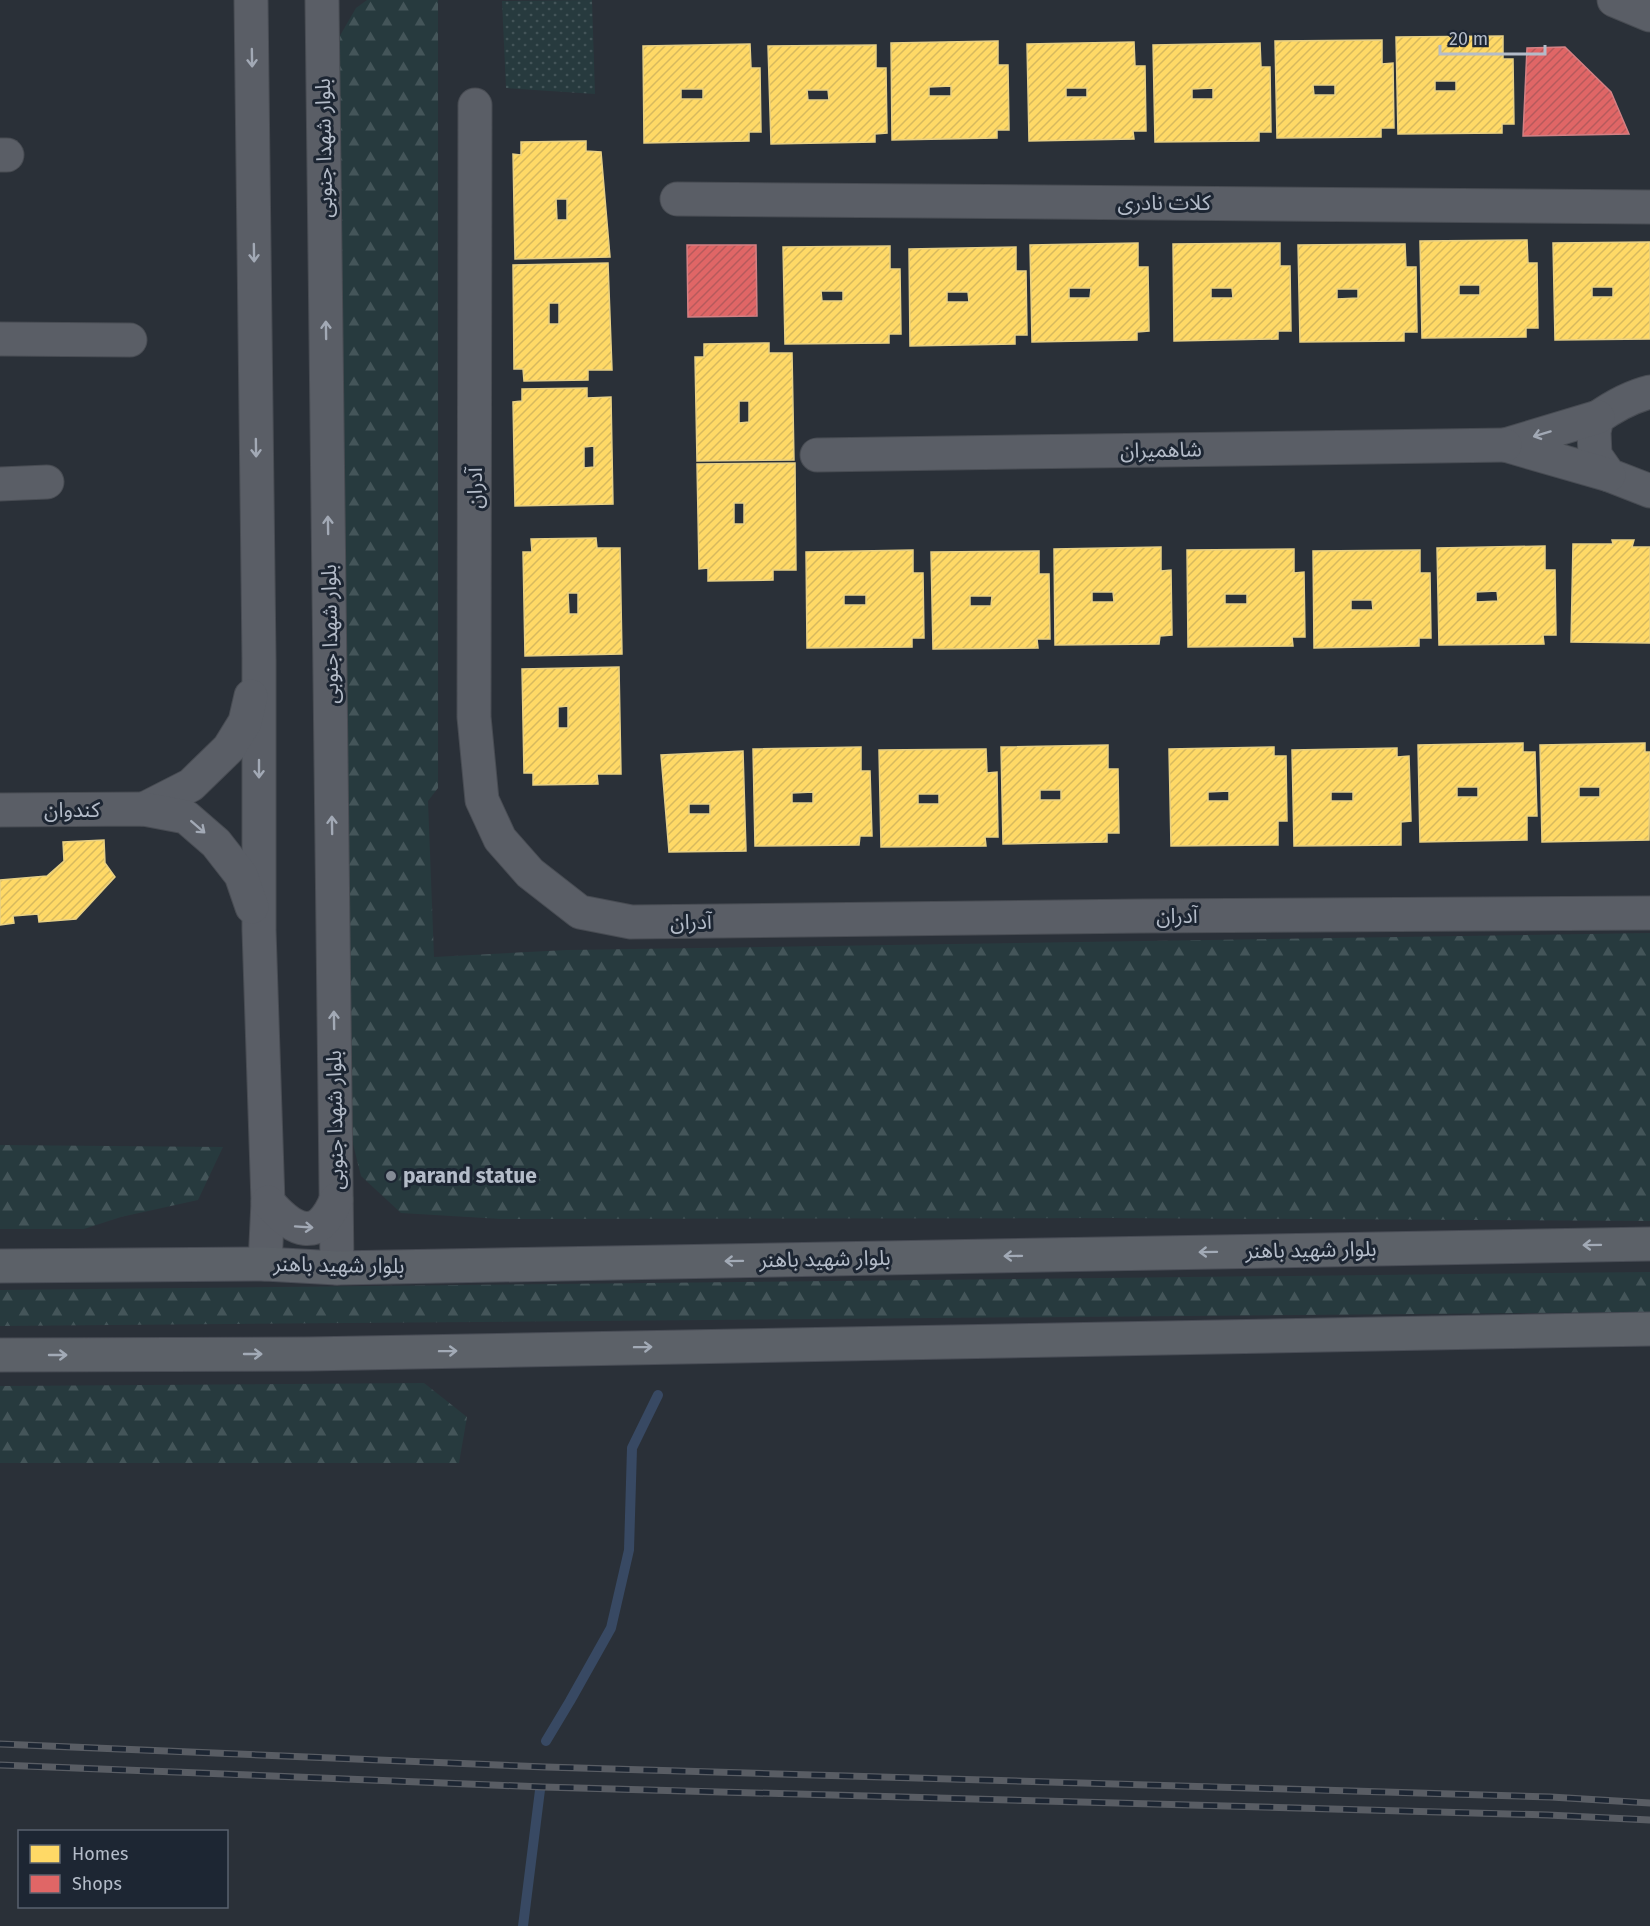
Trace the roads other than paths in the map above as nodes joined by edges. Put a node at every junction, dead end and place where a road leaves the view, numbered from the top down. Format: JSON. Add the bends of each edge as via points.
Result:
{"nodes":[{"id":1,"x":251,"y":0,"type":"edge"},
{"id":2,"x":322,"y":0,"type":"edge"},
{"id":3,"x":1614,"y":0,"type":"edge"},
{"id":4,"x":1650,"y":15,"type":"edge"},
{"id":5,"x":476,"y":105,"type":"dead end"},
{"id":6,"x":677,"y":199,"type":"dead end"},
{"id":7,"x":1650,"y":207,"type":"edge"},
{"id":8,"x":0,"y":339,"type":"edge"},
{"id":9,"x":130,"y":340,"type":"dead end"},
{"id":10,"x":1650,"y":392,"type":"edge"},
{"id":11,"x":1598,"y":417,"type":"junction"},
{"id":12,"x":1505,"y":445,"type":"junction"},
{"id":13,"x":817,"y":455,"type":"dead end"},
{"id":14,"x":1609,"y":475,"type":"junction"},
{"id":15,"x":47,"y":482,"type":"dead end"},
{"id":16,"x":0,"y":484,"type":"edge"},
{"id":17,"x":1650,"y":491,"type":"edge"},
{"id":18,"x":259,"y":659,"type":"junction"},
{"id":19,"x":144,"y":809,"type":"junction"},
{"id":20,"x":0,"y":810,"type":"edge"},
{"id":21,"x":1650,"y":914,"type":"edge"},
{"id":22,"x":259,"y":930,"type":"junction"},
{"id":23,"x":336,"y":1200,"type":"junction"},
{"id":24,"x":268,"y":1202,"type":"junction"},
{"id":25,"x":1650,"y":1244,"type":"edge"},
{"id":26,"x":265,"y":1264,"type":"junction"},
{"id":27,"x":0,"y":1266,"type":"edge"},
{"id":28,"x":337,"y":1268,"type":"junction"},
{"id":29,"x":1650,"y":1329,"type":"edge"},
{"id":30,"x":0,"y":1355,"type":"edge"}],
"edges":[{"from":1,"to":18,"type":"street","one_way":true},
{"from":23,"to":2,"type":"street","name":"بلوار شهدا جنوبی","one_way":true},
{"from":3,"to":4,"type":"street"},
{"from":5,"to":21,"type":"street","name":"آدران","via":[[474,717],[482,800],[500,839],[530,873],[580,912],[631,922]]},
{"from":6,"to":7,"type":"street","name":"کلات نادری"},
{"from":8,"to":9,"type":"street"},
{"from":10,"to":11,"type":"street","via":[[1615,405]]},
{"from":11,"to":12,"type":"street","one_way":true},
{"from":11,"to":14,"type":"street","via":[[1595,455]]},
{"from":12,"to":13,"type":"street","name":"شاهمیران"},
{"from":12,"to":14,"type":"street"},
{"from":14,"to":17,"type":"street"},
{"from":15,"to":16,"type":"street"},
{"from":18,"to":19,"type":"street","via":[[245,722],[230,748],[191,785]]},
{"from":18,"to":22,"type":"street","one_way":true},
{"from":19,"to":20,"type":"street","name":"کندوان"},
{"from":19,"to":22,"type":"street","name":"کندوان","one_way":true,"via":[[186,817],[216,843],[241,875]]},
{"from":22,"to":24,"type":"street"},
{"from":24,"to":23,"type":"street","one_way":true,"via":[[289,1224],[303,1229],[325,1222]]},
{"from":23,"to":28,"type":"street","name":"بلوار شهدا جنوبی"},
{"from":24,"to":26,"type":"street"},
{"from":25,"to":28,"type":"main road","name":"بلوار شهید باهنر","one_way":true},
{"from":26,"to":27,"type":"main road","name":"بلوار شهید باهنر"},
{"from":26,"to":28,"type":"main road","name":"بلوار شهید باهنر"},
{"from":30,"to":29,"type":"main road","one_way":true,"via":[[308,1354]]}]}
